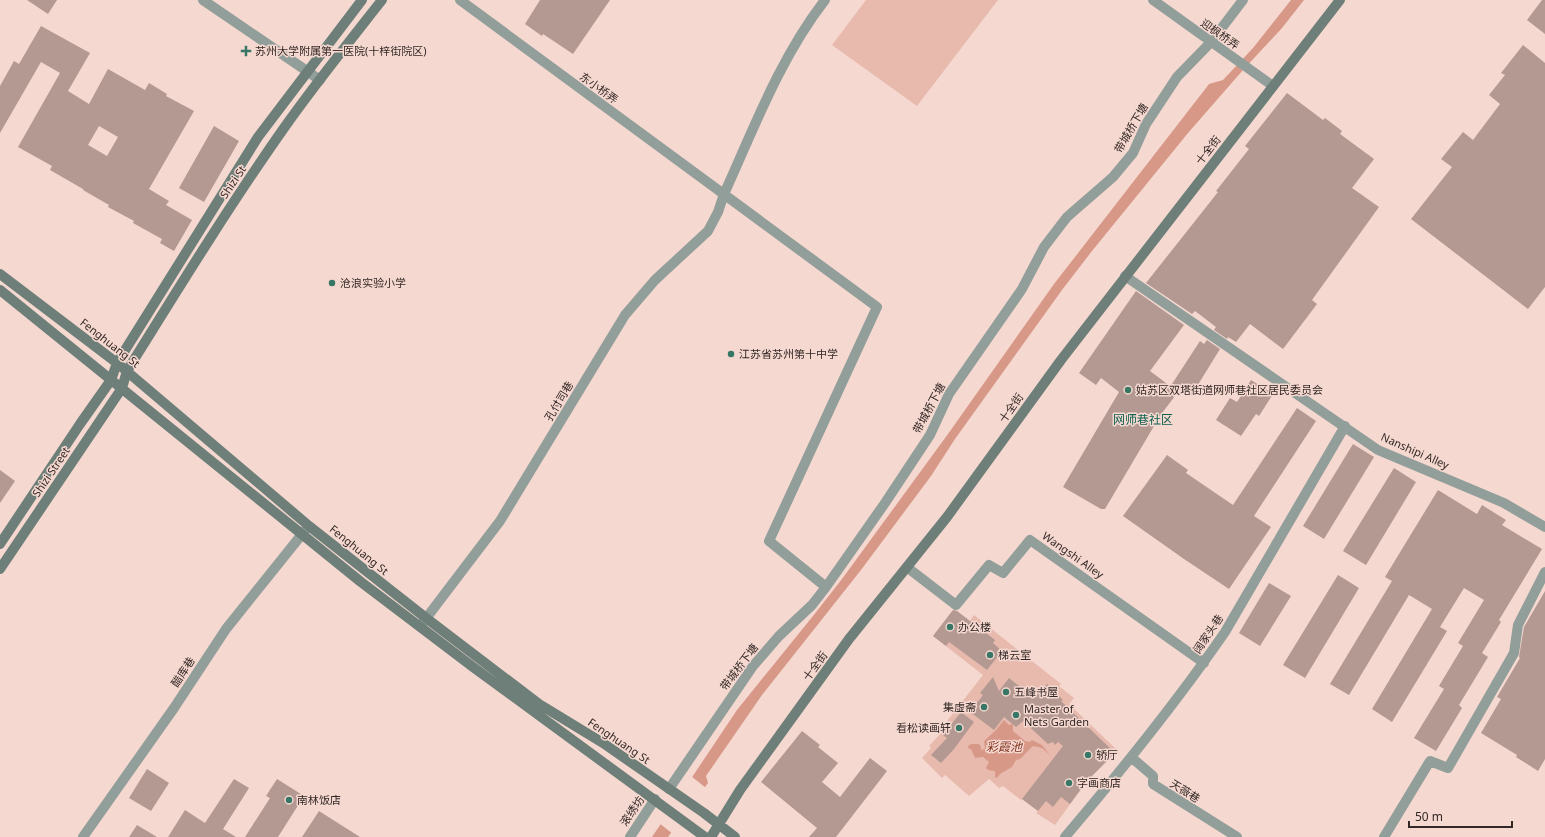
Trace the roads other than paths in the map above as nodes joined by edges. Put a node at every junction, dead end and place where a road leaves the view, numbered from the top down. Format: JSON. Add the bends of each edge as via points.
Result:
{"nodes":[{"id":1,"x":203,"y":0,"type":"edge"},
{"id":2,"x":362,"y":0,"type":"edge"},
{"id":3,"x":382,"y":0,"type":"edge"},
{"id":4,"x":460,"y":0,"type":"edge"},
{"id":5,"x":825,"y":0,"type":"edge"},
{"id":6,"x":1153,"y":0,"type":"edge"},
{"id":7,"x":1243,"y":0,"type":"edge"},
{"id":8,"x":1340,"y":0,"type":"edge"},
{"id":9,"x":1211,"y":42,"type":"junction"},
{"id":10,"x":308,"y":71,"type":"junction"},
{"id":11,"x":320,"y":80,"type":"junction"},
{"id":12,"x":1273,"y":86,"type":"junction"},
{"id":13,"x":724,"y":194,"type":"junction"},
{"id":14,"x":0,"y":274,"type":"edge"},
{"id":15,"x":1125,"y":276,"type":"junction"},
{"id":16,"x":0,"y":290,"type":"edge"},
{"id":17,"x":117,"y":363,"type":"junction"},
{"id":18,"x":127,"y":372,"type":"junction"},
{"id":19,"x":111,"y":380,"type":"junction"},
{"id":20,"x":122,"y":388,"type":"junction"},
{"id":21,"x":1345,"y":426,"type":"junction"},
{"id":22,"x":1545,"y":527,"type":"edge"},
{"id":23,"x":305,"y":530,"type":"junction"},
{"id":24,"x":0,"y":544,"type":"edge"},
{"id":25,"x":908,"y":568,"type":"junction"},
{"id":26,"x":0,"y":569,"type":"edge"},
{"id":27,"x":1545,"y":572,"type":"edge"},
{"id":28,"x":826,"y":587,"type":"junction"},
{"id":29,"x":423,"y":622,"type":"junction"},
{"id":30,"x":1204,"y":663,"type":"junction"},
{"id":31,"x":1131,"y":757,"type":"junction"},
{"id":32,"x":669,"y":789,"type":"junction"},
{"id":33,"x":655,"y":799,"type":"junction"},
{"id":34,"x":719,"y":824,"type":"junction"},
{"id":35,"x":83,"y":837,"type":"edge"},
{"id":36,"x":630,"y":837,"type":"edge"},
{"id":37,"x":705,"y":837,"type":"edge"},
{"id":38,"x":711,"y":837,"type":"edge"},
{"id":39,"x":735,"y":837,"type":"edge"},
{"id":40,"x":1065,"y":837,"type":"edge"},
{"id":41,"x":1237,"y":837,"type":"edge"},
{"id":42,"x":1384,"y":837,"type":"edge"}],
"edges":[{"from":1,"to":10,"type":"street"},
{"from":2,"to":10,"type":"main road","name":"Shizi St"},
{"from":3,"to":11,"type":"main road","name":"Shizi St"},
{"from":4,"to":13,"type":"street","name":"东小桥弄"},
{"from":5,"to":13,"type":"street","name":"孔付司巷","via":[[811,18],[776,78]]},
{"from":6,"to":9,"type":"street","name":"迎枫桥弄"},
{"from":7,"to":9,"type":"street","name":"带城桥下塘"},
{"from":8,"to":12,"type":"main road","name":"十全街"},
{"from":9,"to":12,"type":"street","name":"迎枫桥弄"},
{"from":9,"to":28,"type":"street","name":"带城桥下塘","via":[[1177,77],[1146,124],[1133,153],[1113,177],[1068,217],[1044,247],[1022,288],[949,394],[930,435]]},
{"from":10,"to":11,"type":"street"},
{"from":10,"to":17,"type":"main road","name":"Shizi St","via":[[258,137]]},
{"from":11,"to":18,"type":"main road","name":"Shizi St","via":[[284,128],[224,218]]},
{"from":12,"to":15,"type":"main road","name":"十全街"},
{"from":13,"to":28,"type":"street","name":"东小桥弄","via":[[877,307],[769,541]]},
{"from":13,"to":29,"type":"street","name":"孔付司巷","via":[[708,231],[655,280],[624,315],[500,521]]},
{"from":14,"to":17,"type":"main road","name":"Fenghuang St"},
{"from":15,"to":21,"type":"street","name":"Nanshipi Alley"},
{"from":15,"to":25,"type":"main road","name":"十全街"},
{"from":16,"to":19,"type":"main road","name":"Fenghuang St"},
{"from":17,"to":18,"type":"main road","name":"Fenghuang St"},
{"from":17,"to":19,"type":"main road","name":"Shizi St"},
{"from":18,"to":20,"type":"main road","name":"Shizi St"},
{"from":18,"to":23,"type":"main road","name":"Fenghuang St"},
{"from":19,"to":20,"type":"main road","name":"Fenghuang St"},
{"from":19,"to":24,"type":"main road","name":"Shizi Street"},
{"from":20,"to":23,"type":"main road","name":"Fenghuang St"},
{"from":20,"to":26,"type":"main road","name":"Shizi Street"},
{"from":21,"to":22,"type":"street","name":"Nanshipi Alley","via":[[1378,450],[1504,503]]},
{"from":21,"to":30,"type":"street","name":"阔家头巷","via":[[1225,632]]},
{"from":23,"to":29,"type":"main road","name":"Fenghuang St"},
{"from":23,"to":35,"type":"street","name":"醋库巷","via":[[226,629]]},
{"from":25,"to":30,"type":"street","name":"Wangshi Alley","via":[[956,605],[988,565],[1003,573],[1030,540]]},
{"from":25,"to":34,"type":"main road","name":"十全街","via":[[849,639],[740,790]]},
{"from":27,"to":42,"type":"street","via":[[1518,626],[1514,653],[1448,768],[1430,761]]},
{"from":28,"to":32,"type":"street","name":"带城桥下塘","via":[[812,605],[752,666]]},
{"from":29,"to":32,"type":"main road","name":"Fenghuang St","via":[[539,704],[603,743]]},
{"from":29,"to":33,"type":"main road","name":"Fenghuang St","via":[[539,716]]},
{"from":30,"to":31,"type":"street","name":"阔家头巷"},
{"from":31,"to":40,"type":"street","name":"阔家头巷"},
{"from":31,"to":41,"type":"street","name":"天薇巷","via":[[1153,776],[1153,784]]},
{"from":32,"to":34,"type":"main road","name":"Fenghuang St"},
{"from":33,"to":36,"type":"street","name":"滚绣坊"},
{"from":33,"to":37,"type":"main road","name":"Fenghuang St"},
{"from":34,"to":38,"type":"main road","name":"十全街"},
{"from":34,"to":39,"type":"main road","name":"Fenghuang St"}]}
